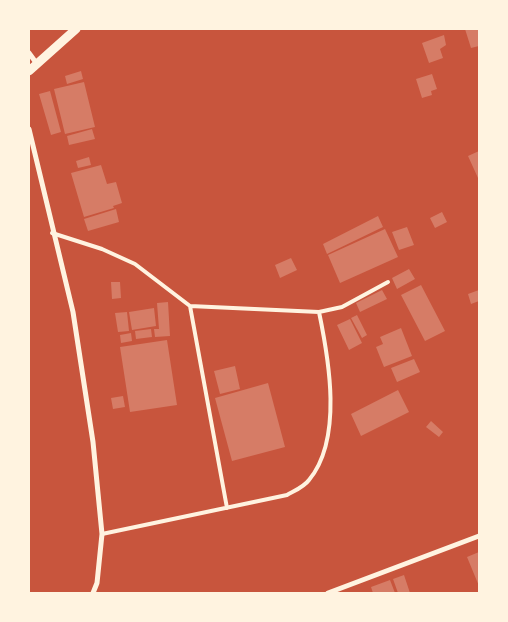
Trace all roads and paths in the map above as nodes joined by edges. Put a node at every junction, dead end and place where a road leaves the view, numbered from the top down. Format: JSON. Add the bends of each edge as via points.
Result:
{"nodes":[{"id":1,"x":76,"y":29,"type":"edge"},
{"id":2,"x":29,"y":53,"type":"edge"},
{"id":3,"x":37,"y":64,"type":"junction"},
{"id":4,"x":29,"y":71,"type":"edge"},
{"id":5,"x":29,"y":130,"type":"edge"},
{"id":6,"x":52,"y":233,"type":"junction"},
{"id":7,"x":388,"y":282,"type":"dead end"},
{"id":8,"x":190,"y":306,"type":"junction"},
{"id":9,"x":319,"y":312,"type":"junction"},
{"id":10,"x":227,"y":508,"type":"junction"},
{"id":11,"x":102,"y":534,"type":"junction"},
{"id":12,"x":479,"y":536,"type":"edge"},
{"id":13,"x":93,"y":593,"type":"edge"},
{"id":14,"x":328,"y":593,"type":"edge"}],
"edges":[{"from":1,"to":3,"type":"street"},
{"from":2,"to":3,"type":"street"},
{"from":3,"to":4,"type":"street"},
{"from":5,"to":6,"type":"street"},
{"from":6,"to":8,"type":"lane","via":[[102,249],[135,264]]},
{"from":6,"to":11,"type":"street","via":[[73,312],[93,442]]},
{"from":7,"to":9,"type":"lane","via":[[342,307]]},
{"from":8,"to":9,"type":"lane"},
{"from":8,"to":10,"type":"lane"},
{"from":9,"to":10,"type":"lane","via":[[331,382],[323,459],[308,482],[286,495]]},
{"from":10,"to":11,"type":"lane"},
{"from":11,"to":13,"type":"street"},
{"from":12,"to":14,"type":"street"}]}
